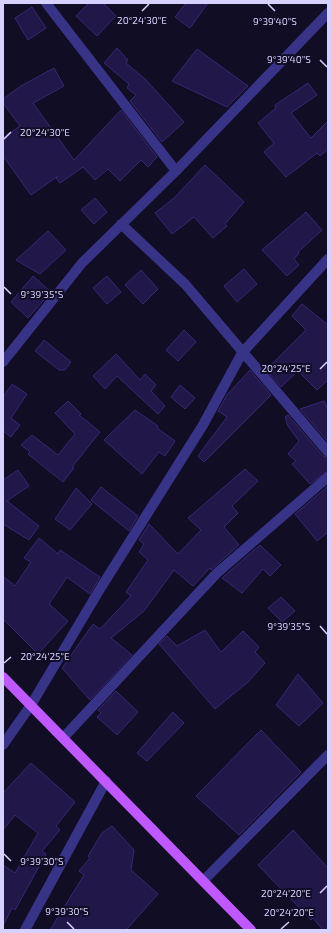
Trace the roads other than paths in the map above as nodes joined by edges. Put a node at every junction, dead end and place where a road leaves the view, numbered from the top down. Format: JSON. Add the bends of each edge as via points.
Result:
{"nodes":[{"id":1,"x":46,"y":3,"type":"edge"},
{"id":2,"x":328,"y":14,"type":"edge"},
{"id":3,"x":176,"y":171,"type":"junction"},
{"id":4,"x":121,"y":224,"type":"junction"},
{"id":5,"x":328,"y":259,"type":"edge"},
{"id":6,"x":242,"y":353,"type":"junction"},
{"id":7,"x":3,"y":362,"type":"edge"},
{"id":8,"x":328,"y":452,"type":"edge"},
{"id":9,"x":328,"y":477,"type":"edge"},
{"id":10,"x":3,"y":677,"type":"edge"},
{"id":11,"x":30,"y":705,"type":"junction"},
{"id":12,"x":63,"y":738,"type":"junction"},
{"id":13,"x":3,"y":745,"type":"edge"},
{"id":14,"x":328,"y":755,"type":"edge"},
{"id":15,"x":106,"y":781,"type":"junction"},
{"id":16,"x":203,"y":881,"type":"junction"},
{"id":17,"x":25,"y":930,"type":"edge"},
{"id":18,"x":251,"y":930,"type":"edge"}],
"edges":[{"from":1,"to":3,"type":"street"},
{"from":2,"to":3,"type":"street"},
{"from":3,"to":4,"type":"street"},
{"from":4,"to":6,"type":"street","via":[[185,284]]},
{"from":4,"to":7,"type":"street","via":[[82,263]]},
{"from":5,"to":6,"type":"street"},
{"from":6,"to":8,"type":"street"},
{"from":6,"to":11,"type":"street","via":[[203,425]]},
{"from":9,"to":12,"type":"street","via":[[217,573]]},
{"from":10,"to":11,"type":"main road"},
{"from":11,"to":12,"type":"main road"},
{"from":11,"to":13,"type":"street"},
{"from":12,"to":15,"type":"main road"},
{"from":14,"to":16,"type":"street"},
{"from":15,"to":16,"type":"main road"},
{"from":15,"to":17,"type":"street"},
{"from":16,"to":18,"type":"main road"}]}
